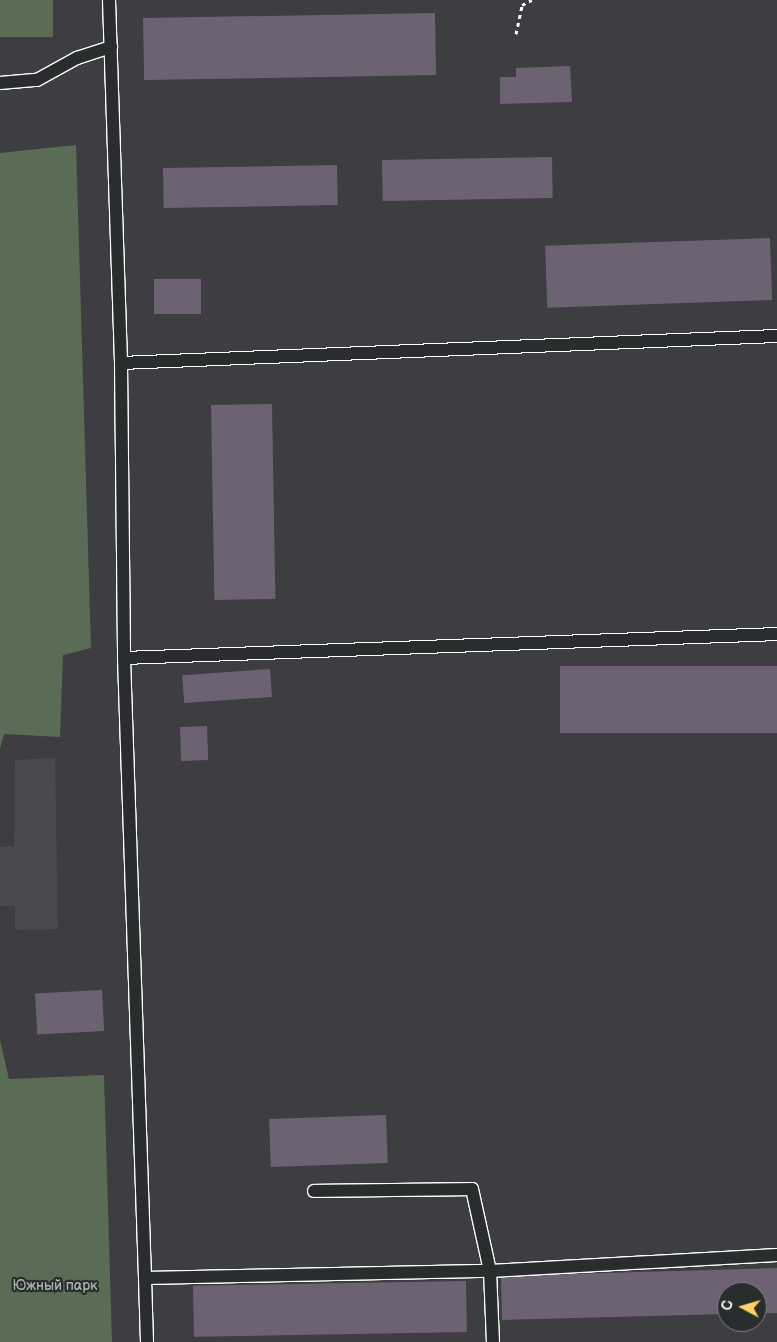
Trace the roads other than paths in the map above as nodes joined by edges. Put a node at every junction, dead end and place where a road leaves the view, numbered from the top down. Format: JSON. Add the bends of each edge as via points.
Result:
{"nodes":[{"id":1,"x":109,"y":0,"type":"edge"},
{"id":2,"x":111,"y":47,"type":"junction"},
{"id":3,"x":0,"y":83,"type":"edge"},
{"id":4,"x":777,"y":336,"type":"edge"},
{"id":5,"x":121,"y":363,"type":"junction"},
{"id":6,"x":777,"y":634,"type":"edge"},
{"id":7,"x":124,"y":658,"type":"junction"},
{"id":8,"x":314,"y":1191,"type":"dead end"},
{"id":9,"x":777,"y":1255,"type":"edge"},
{"id":10,"x":490,"y":1271,"type":"junction"},
{"id":11,"x":145,"y":1278,"type":"junction"},
{"id":12,"x":147,"y":1342,"type":"edge"},
{"id":13,"x":493,"y":1342,"type":"edge"}],
"edges":[{"from":1,"to":2,"type":"lane"},
{"from":2,"to":3,"type":"lane","via":[[77,58],[37,80]]},
{"from":2,"to":5,"type":"lane"},
{"from":4,"to":5,"type":"lane"},
{"from":5,"to":7,"type":"lane"},
{"from":6,"to":7,"type":"lane"},
{"from":7,"to":11,"type":"lane"},
{"from":8,"to":10,"type":"lane","via":[[472,1188]]},
{"from":9,"to":10,"type":"lane"},
{"from":10,"to":11,"type":"lane"},
{"from":10,"to":13,"type":"lane"},
{"from":11,"to":12,"type":"lane"}]}
